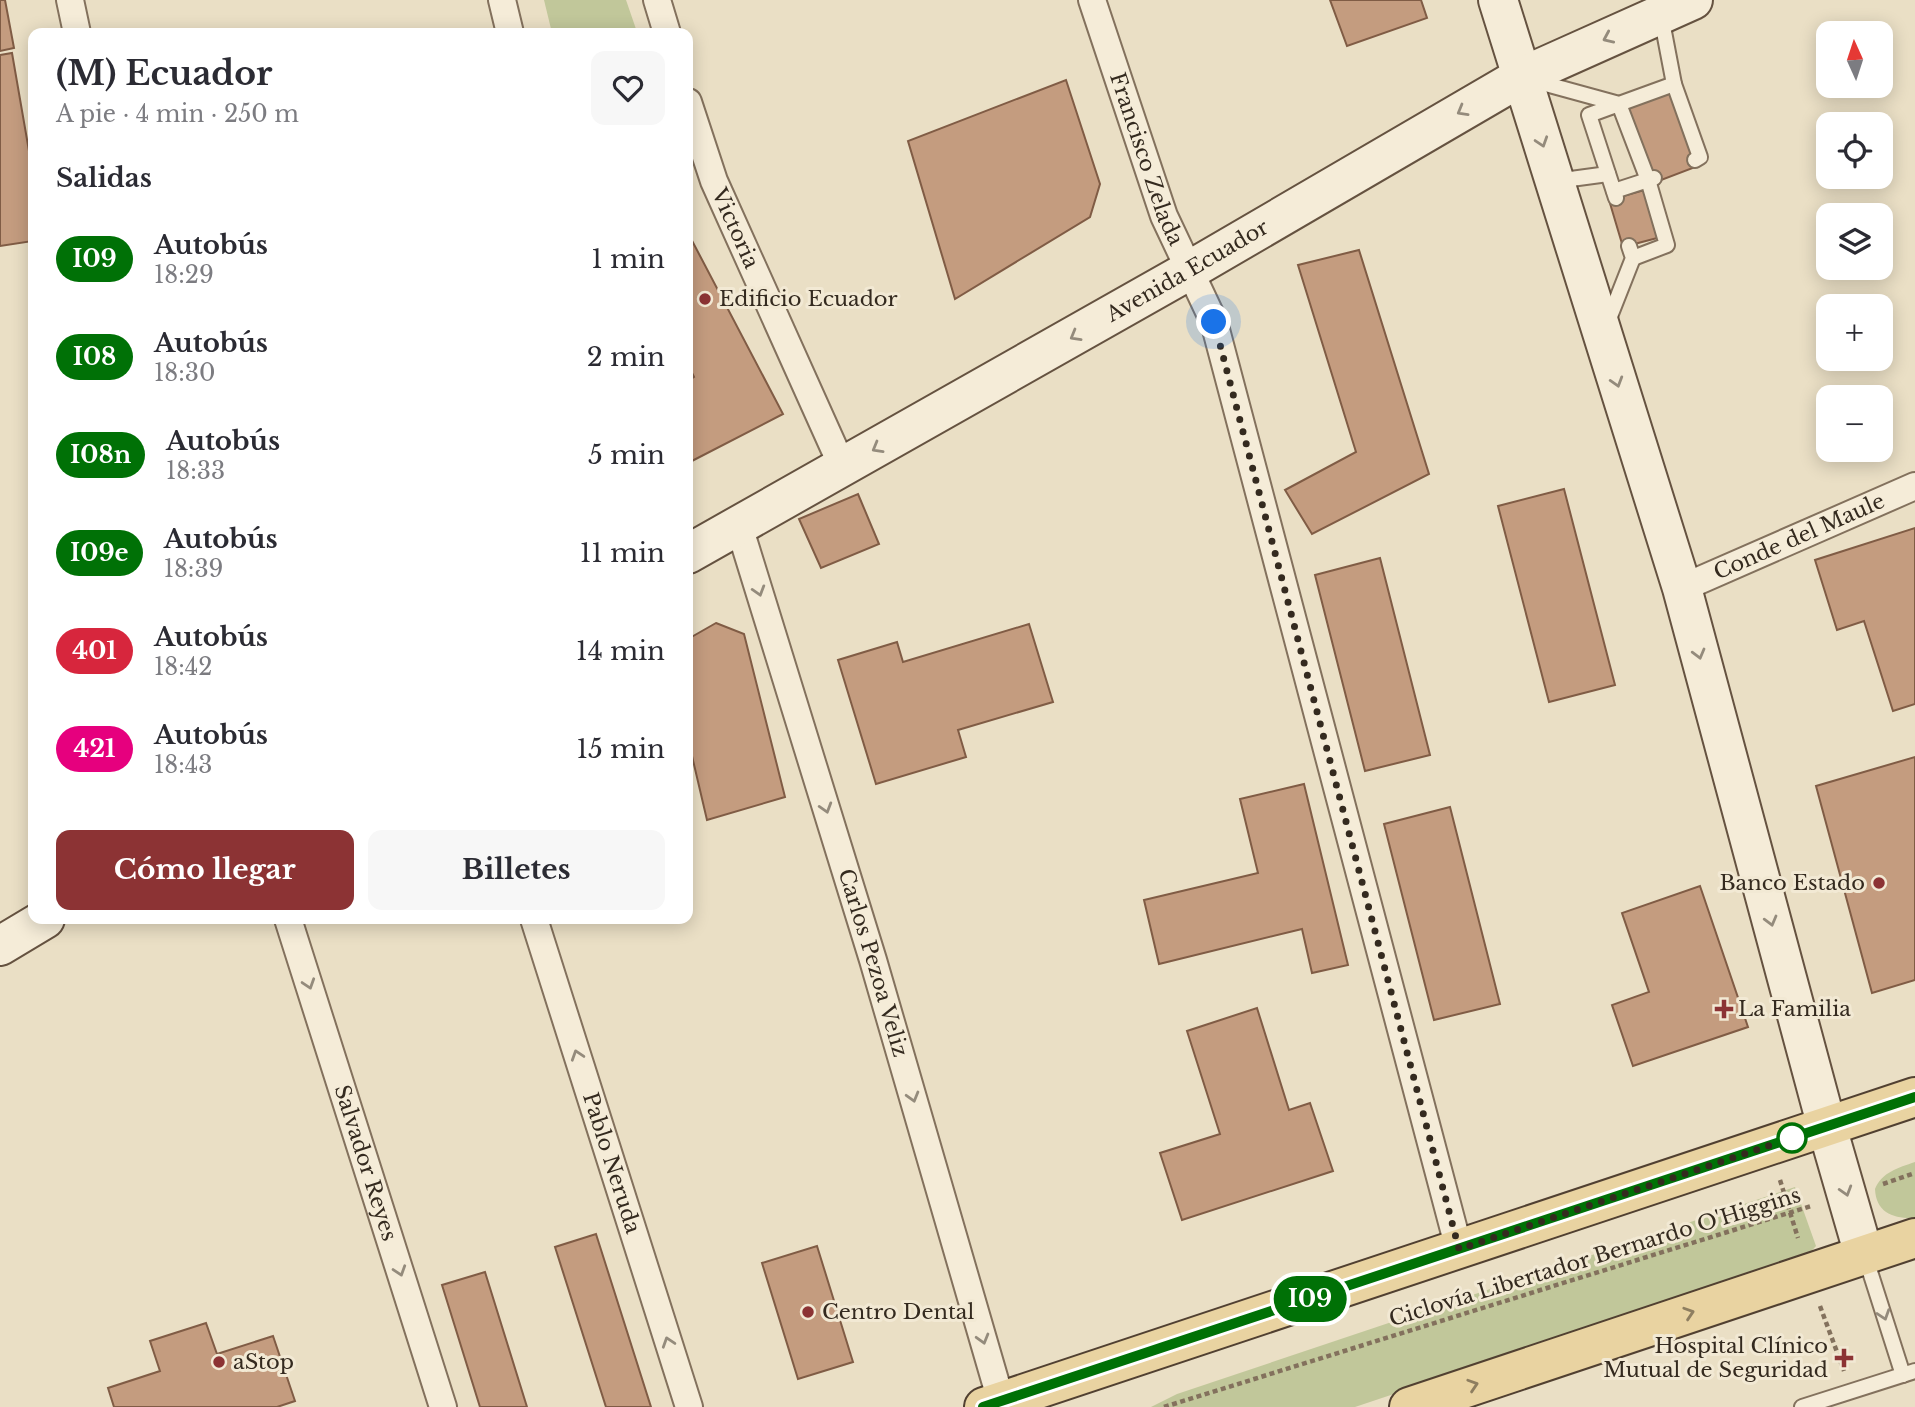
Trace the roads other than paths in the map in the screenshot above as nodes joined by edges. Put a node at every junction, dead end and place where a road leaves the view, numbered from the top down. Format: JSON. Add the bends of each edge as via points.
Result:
{"nodes":[{"id":1,"x":70,"y":0,"type":"edge"},
{"id":2,"x":502,"y":0,"type":"edge"},
{"id":3,"x":657,"y":0,"type":"edge"},
{"id":4,"x":1092,"y":0,"type":"edge"},
{"id":5,"x":1498,"y":0,"type":"edge"},
{"id":6,"x":1677,"y":7,"type":"edge"},
{"id":7,"x":76,"y":28,"type":"edge"},
{"id":8,"x":509,"y":28,"type":"edge"},
{"id":9,"x":665,"y":28,"type":"edge"},
{"id":10,"x":1521,"y":77,"type":"junction"},
{"id":11,"x":1674,"y":83,"type":"junction"},
{"id":12,"x":1619,"y":104,"type":"junction"},
{"id":13,"x":693,"y":118,"type":"edge"},
{"id":14,"x":1695,"y":160,"type":"dead end"},
{"id":15,"x":1608,"y":174,"type":"junction"},
{"id":16,"x":1651,"y":179,"type":"junction"},
{"id":17,"x":1554,"y":181,"type":"junction"},
{"id":18,"x":1190,"y":270,"type":"junction"},
{"id":19,"x":1603,"y":335,"type":"junction"},
{"id":20,"x":842,"y":468,"type":"junction"},
{"id":21,"x":1915,"y":486,"type":"edge"},
{"id":22,"x":739,"y":526,"type":"junction"},
{"id":23,"x":693,"y":551,"type":"edge"},
{"id":24,"x":1682,"y":589,"type":"junction"},
{"id":25,"x":37,"y":924,"type":"edge"},
{"id":26,"x":290,"y":924,"type":"edge"},
{"id":27,"x":536,"y":924,"type":"edge"},
{"id":28,"x":0,"y":946,"type":"edge"},
{"id":29,"x":1915,"y":1097,"type":"edge"},
{"id":30,"x":1827,"y":1127,"type":"junction"},
{"id":31,"x":1915,"y":1238,"type":"edge"},
{"id":32,"x":1459,"y":1249,"type":"junction"},
{"id":33,"x":1864,"y":1255,"type":"junction"},
{"id":34,"x":1909,"y":1373,"type":"edge"},
{"id":35,"x":994,"y":1405,"type":"edge"},
{"id":36,"x":443,"y":1407,"type":"edge"},
{"id":37,"x":689,"y":1407,"type":"edge"},
{"id":38,"x":1409,"y":1407,"type":"edge"},
{"id":39,"x":1802,"y":1407,"type":"edge"}],
"edges":[{"from":1,"to":7,"type":"street"},
{"from":2,"to":8,"type":"street"},
{"from":3,"to":9,"type":"street"},
{"from":4,"to":18,"type":"street","name":"Francisco Zelada","via":[[1164,216]]},
{"from":5,"to":10,"type":"main road"},
{"from":6,"to":10,"type":"main road","name":"Avenida Ecuador","one_way":true},
{"from":6,"to":11,"type":"lane"},
{"from":10,"to":12,"type":"lane"},
{"from":10,"to":17,"type":"main road","one_way":true},
{"from":10,"to":18,"type":"main road","name":"Avenida Ecuador","one_way":true},
{"from":11,"to":12,"type":"lane"},
{"from":11,"to":14,"type":"lane","via":[[1700,157]]},
{"from":12,"to":15,"type":"lane","via":[[1589,115]]},
{"from":12,"to":16,"type":"lane"},
{"from":13,"to":20,"type":"street","name":"Victoria","via":[[724,206]]},
{"from":15,"to":16,"type":"lane","via":[[1615,195]]},
{"from":15,"to":17,"type":"lane"},
{"from":16,"to":19,"type":"lane","via":[[1667,245],[1631,252]]},
{"from":17,"to":19,"type":"main road"},
{"from":18,"to":20,"type":"main road","name":"Avenida Ecuador","one_way":true},
{"from":18,"to":32,"type":"street","name":"Francisco Zelada","via":[[1214,322]]},
{"from":19,"to":24,"type":"main road","one_way":true},
{"from":20,"to":22,"type":"main road","name":"Avenida Ecuador"},
{"from":21,"to":24,"type":"street","name":"Conde del Maule"},
{"from":22,"to":23,"type":"main road","name":"Avenida Ecuador"},
{"from":22,"to":35,"type":"street","name":"Carlos Pezoa Veliz","one_way":true,"via":[[873,960]]},
{"from":24,"to":30,"type":"main road","one_way":true},
{"from":25,"to":28,"type":"main road"},
{"from":26,"to":36,"type":"street","name":"Salvador Reyes","one_way":true},
{"from":37,"to":27,"type":"street","name":"Pablo Neruda","one_way":true},
{"from":29,"to":30,"type":"main road"},
{"from":30,"to":32,"type":"main road"},
{"from":30,"to":33,"type":"main road","one_way":true},
{"from":31,"to":33,"type":"main road"},
{"from":32,"to":35,"type":"main road"},
{"from":33,"to":34,"type":"lane","one_way":true},
{"from":38,"to":33,"type":"main road","one_way":true},
{"from":34,"to":39,"type":"lane"}]}
